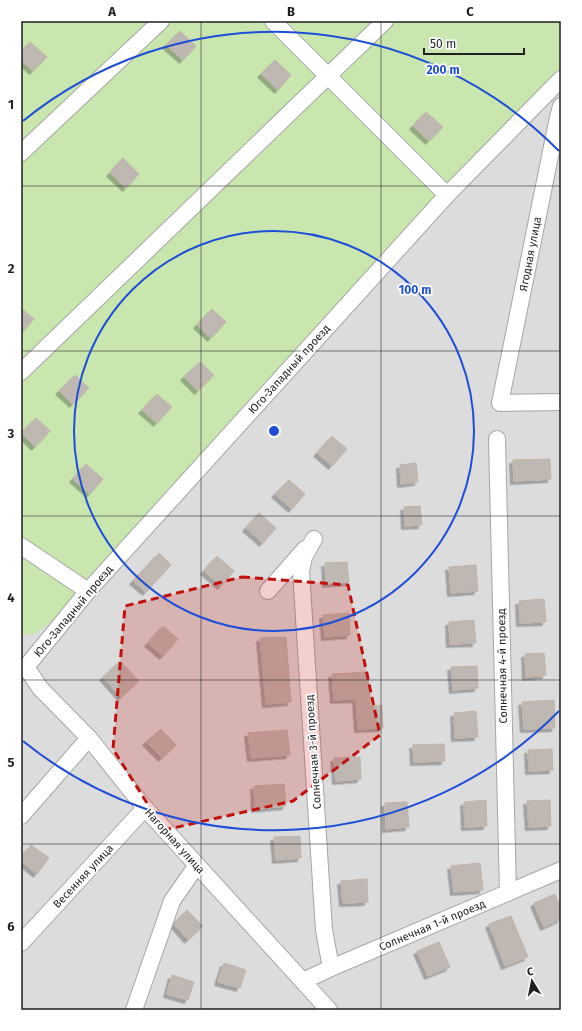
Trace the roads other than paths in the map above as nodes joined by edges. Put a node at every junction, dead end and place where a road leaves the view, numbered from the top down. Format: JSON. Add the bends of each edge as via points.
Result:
{"nodes":[{"id":1,"x":161,"y":21,"type":"edge"},
{"id":2,"x":273,"y":21,"type":"edge"},
{"id":3,"x":386,"y":21,"type":"edge"},
{"id":4,"x":328,"y":76,"type":"junction"},
{"id":5,"x":561,"y":79,"type":"edge"},
{"id":6,"x":561,"y":106,"type":"edge"},
{"id":7,"x":21,"y":153,"type":"edge"},
{"id":8,"x":447,"y":195,"type":"junction"},
{"id":9,"x":21,"y":372,"type":"edge"},
{"id":10,"x":561,"y":402,"type":"edge"},
{"id":11,"x":497,"y":438,"type":"dead end"},
{"id":12,"x":21,"y":546,"type":"edge"},
{"id":13,"x":88,"y":591,"type":"junction"},
{"id":14,"x":268,"y":591,"type":"dead end"},
{"id":15,"x":23,"y":667,"type":"edge"},
{"id":16,"x":89,"y":738,"type":"junction"},
{"id":17,"x":145,"y":808,"type":"junction"},
{"id":18,"x":21,"y":816,"type":"edge"},
{"id":19,"x":196,"y":865,"type":"junction"},
{"id":20,"x":561,"y":870,"type":"edge"},
{"id":21,"x":508,"y":893,"type":"junction"},
{"id":22,"x":21,"y":943,"type":"edge"},
{"id":23,"x":331,"y":968,"type":"junction"},
{"id":24,"x":304,"y":981,"type":"junction"},
{"id":25,"x":134,"y":1010,"type":"edge"},
{"id":26,"x":329,"y":1010,"type":"edge"}],
"edges":[{"from":1,"to":7,"type":"street"},
{"from":2,"to":4,"type":"street"},
{"from":3,"to":4,"type":"street"},
{"from":4,"to":8,"type":"street"},
{"from":4,"to":9,"type":"street"},
{"from":5,"to":8,"type":"street","name":"Юго-Западный проезд"},
{"from":6,"to":10,"type":"street","name":"Ягодная улица","via":[[500,403]]},
{"from":8,"to":13,"type":"street","name":"Юго-Западный проезд"},
{"from":11,"to":21,"type":"street","name":"Солнечная 4-й проезд"},
{"from":12,"to":13,"type":"street"},
{"from":13,"to":15,"type":"street","name":"Юго-Западный проезд"},
{"from":14,"to":23,"type":"street","name":"Солнечная 3-й проезд","via":[[314,539],[304,557],[301,571],[324,930]]},
{"from":15,"to":16,"type":"street","name":"Нагорная улица"},
{"from":16,"to":17,"type":"street","name":"Нагорная улица"},
{"from":16,"to":18,"type":"street"},
{"from":17,"to":19,"type":"street","name":"Нагорная улица"},
{"from":17,"to":22,"type":"street","name":"Весенняя улица"},
{"from":19,"to":24,"type":"street","name":"Нагорная улица"},
{"from":19,"to":25,"type":"street","via":[[172,901]]},
{"from":20,"to":21,"type":"street","name":"Солнечная 1-й проезд"},
{"from":21,"to":23,"type":"street","name":"Солнечная 1-й проезд"},
{"from":23,"to":24,"type":"street","name":"Солнечная 1-й проезд"},
{"from":24,"to":26,"type":"street","name":"Нагорная улица"}]}
